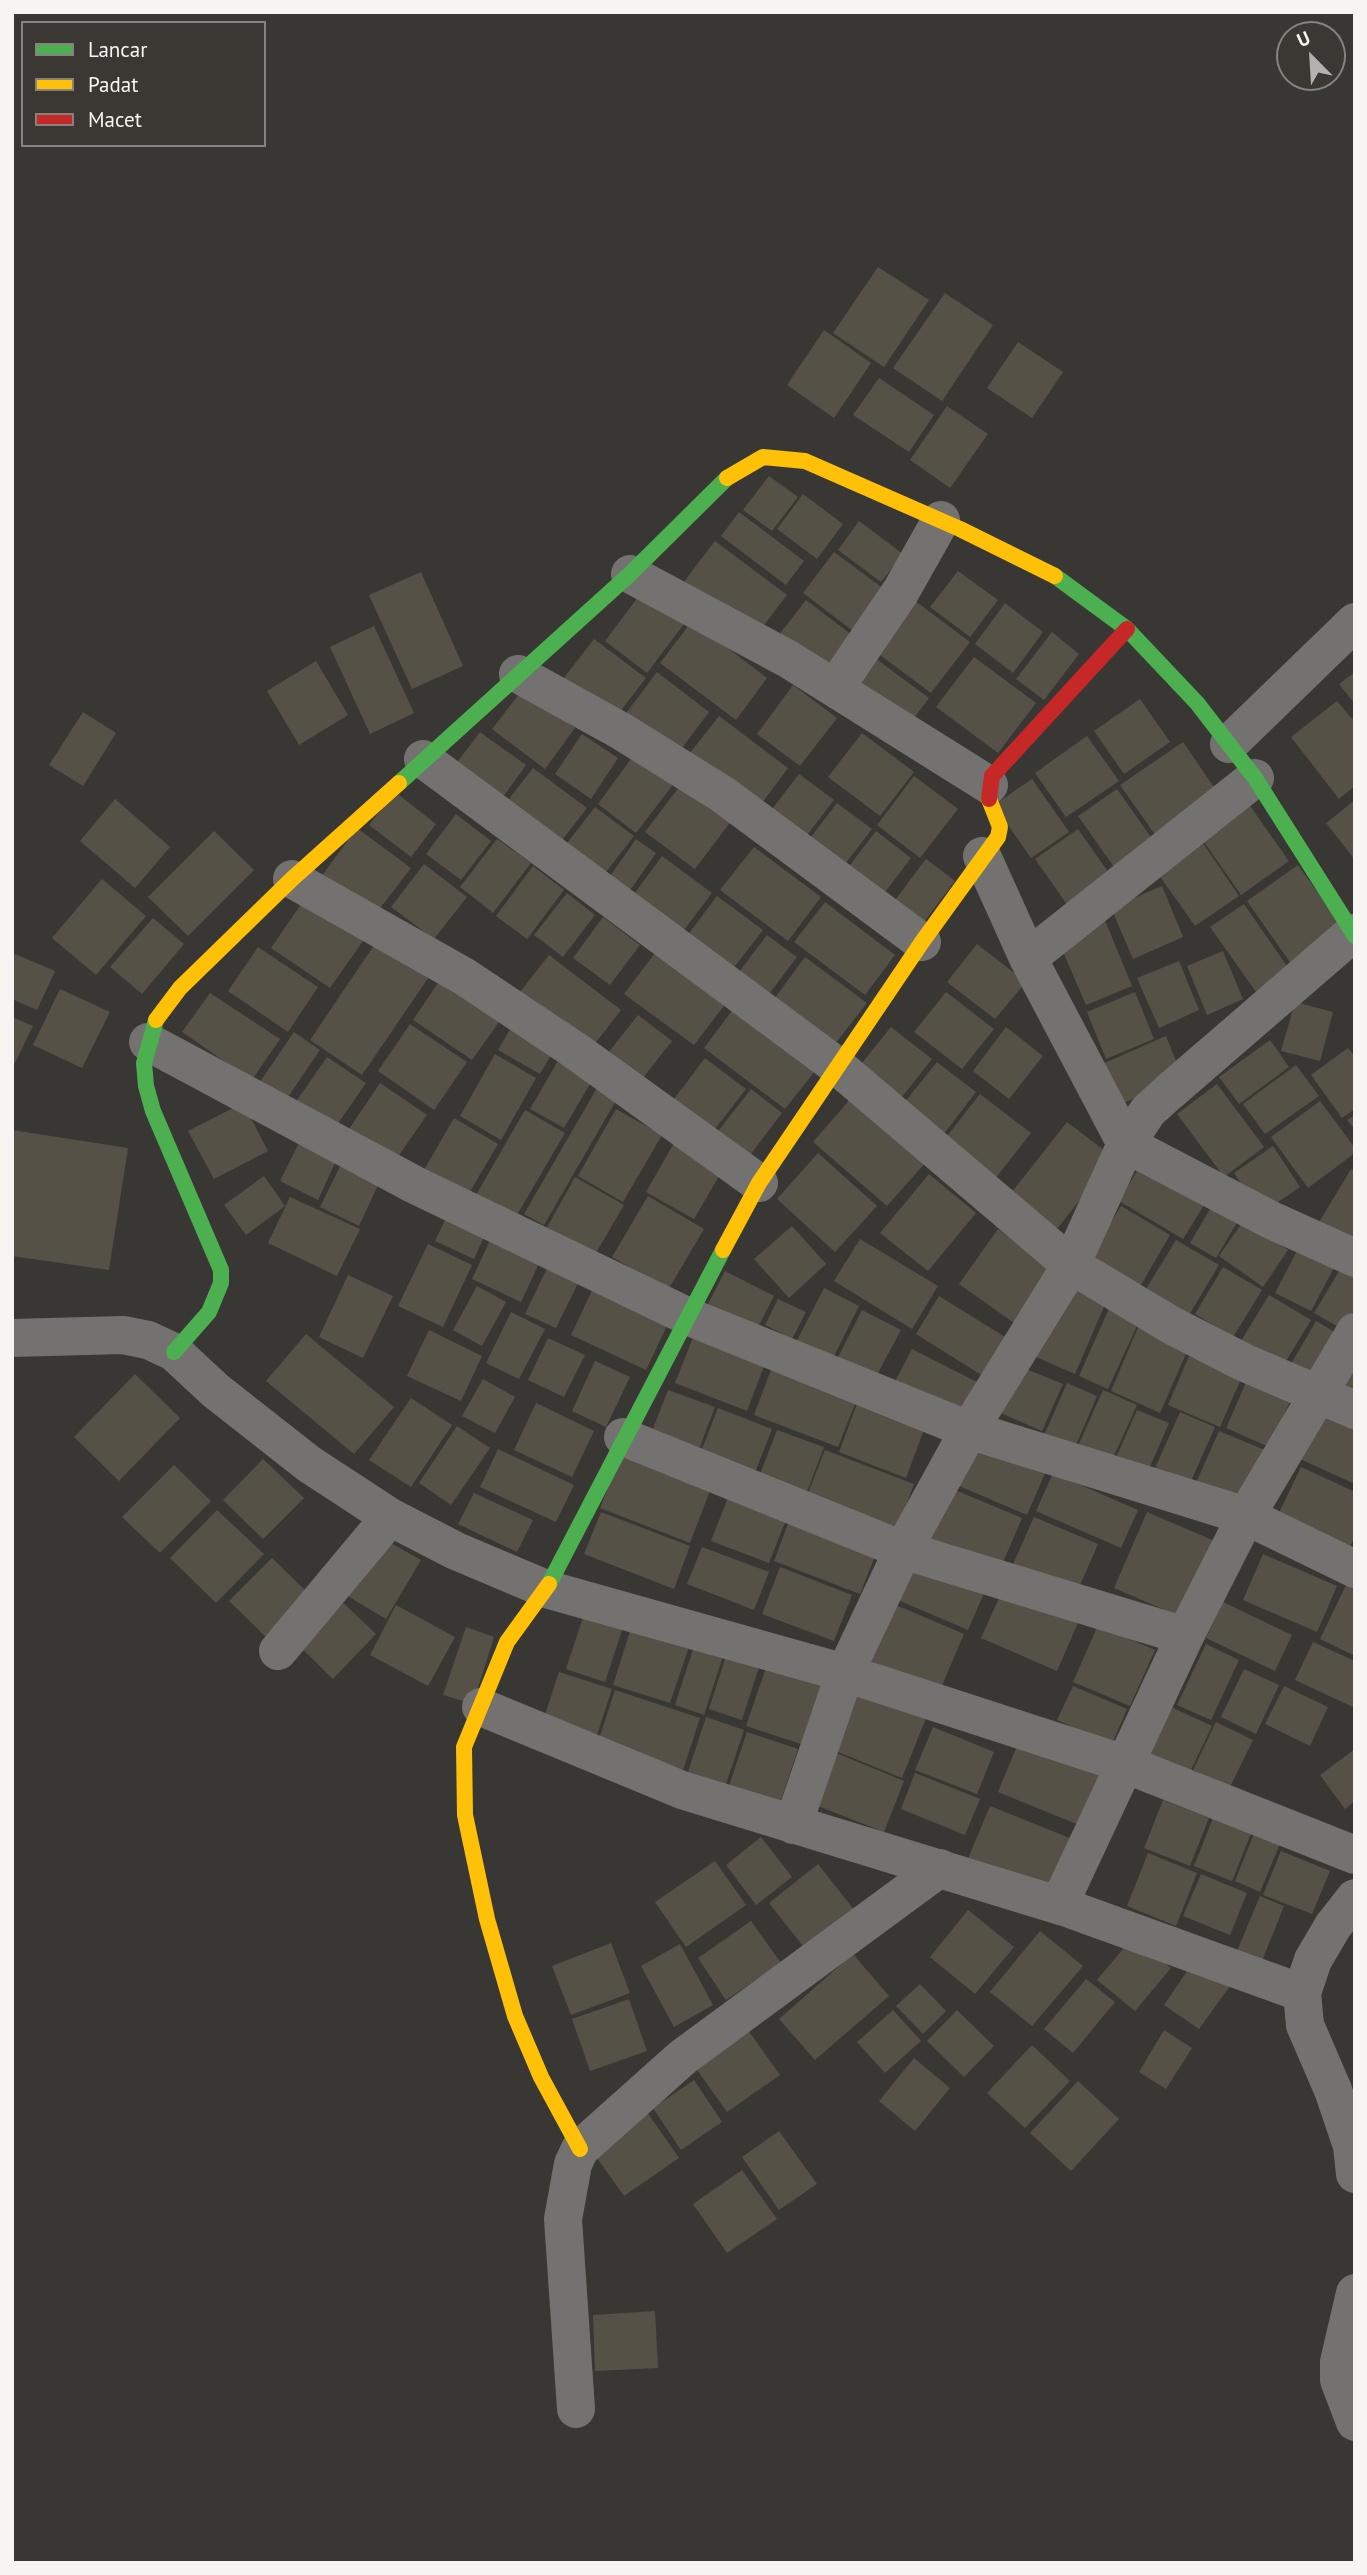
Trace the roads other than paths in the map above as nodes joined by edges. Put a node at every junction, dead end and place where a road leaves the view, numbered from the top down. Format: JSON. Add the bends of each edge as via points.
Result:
{"nodes":[{"id":1,"x":941,"y":520,"type":"junction"},
{"id":2,"x":630,"y":574,"type":"junction"},
{"id":3,"x":1355,"y":622,"type":"edge"},
{"id":4,"x":1127,"y":629,"type":"junction"},
{"id":5,"x":518,"y":674,"type":"junction"},
{"id":6,"x":835,"y":688,"type":"junction"},
{"id":7,"x":1229,"y":744,"type":"junction"},
{"id":8,"x":423,"y":759,"type":"junction"},
{"id":9,"x":1255,"y":778,"type":"junction"},
{"id":10,"x":989,"y":785,"type":"junction"},
{"id":11,"x":982,"y":856,"type":"junction"},
{"id":12,"x":292,"y":880,"type":"junction"},
{"id":13,"x":1354,"y":935,"type":"edge"},
{"id":14,"x":922,"y":942,"type":"junction"},
{"id":15,"x":1028,"y":958,"type":"junction"},
{"id":16,"x":148,"y":1042,"type":"junction"},
{"id":17,"x":837,"y":1066,"type":"junction"},
{"id":18,"x":1126,"y":1144,"type":"junction"},
{"id":19,"x":759,"y":1184,"type":"junction"},
{"id":20,"x":1355,"y":1258,"type":"edge"},
{"id":21,"x":1071,"y":1265,"type":"junction"},
{"id":22,"x":687,"y":1317,"type":"junction"},
{"id":23,"x":1355,"y":1332,"type":"edge"},
{"id":24,"x":12,"y":1338,"type":"edge"},
{"id":25,"x":174,"y":1352,"type":"junction"},
{"id":26,"x":1318,"y":1394,"type":"junction"},
{"id":27,"x":1355,"y":1410,"type":"edge"},
{"id":28,"x":969,"y":1430,"type":"junction"},
{"id":29,"x":623,"y":1437,"type":"junction"},
{"id":30,"x":1246,"y":1516,"type":"junction"},
{"id":31,"x":390,"y":1517,"type":"junction"},
{"id":32,"x":902,"y":1550,"type":"junction"},
{"id":33,"x":1355,"y":1569,"type":"edge"},
{"id":34,"x":546,"y":1589,"type":"junction"},
{"id":35,"x":1185,"y":1636,"type":"junction"},
{"id":36,"x":278,"y":1651,"type":"dead end"},
{"id":37,"x":845,"y":1673,"type":"junction"},
{"id":38,"x":481,"y":1707,"type":"junction"},
{"id":39,"x":1125,"y":1764,"type":"junction"},
{"id":40,"x":793,"y":1825,"type":"junction"},
{"id":41,"x":1355,"y":1855,"type":"edge"},
{"id":42,"x":940,"y":1868,"type":"junction"},
{"id":43,"x":1355,"y":1898,"type":"edge"},
{"id":44,"x":1059,"y":1905,"type":"junction"},
{"id":45,"x":1302,"y":1993,"type":"junction"},
{"id":46,"x":580,"y":2148,"type":"junction"},
{"id":47,"x":1355,"y":2174,"type":"edge"},
{"id":48,"x":1355,"y":2293,"type":"edge"},
{"id":49,"x":576,"y":2409,"type":"dead end"},
{"id":50,"x":1355,"y":2422,"type":"edge"}],
"edges":[{"from":1,"to":2,"type":"street","via":[[804,461],[763,457],[729,476]]},
{"from":1,"to":4,"type":"street","via":[[1067,582]]},
{"from":1,"to":6,"type":"street","via":[[901,591]]},
{"from":2,"to":5,"type":"street"},
{"from":2,"to":6,"type":"street"},
{"from":3,"to":7,"type":"street"},
{"from":4,"to":7,"type":"street"},
{"from":4,"to":10,"type":"street","via":[[1011,753]]},
{"from":5,"to":8,"type":"street"},
{"from":5,"to":14,"type":"street","via":[[722,794]]},
{"from":6,"to":10,"type":"street"},
{"from":7,"to":9,"type":"street"},
{"from":8,"to":12,"type":"street"},
{"from":8,"to":17,"type":"street"},
{"from":9,"to":13,"type":"street"},
{"from":9,"to":15,"type":"street"},
{"from":10,"to":11,"type":"street","via":[[989,802],[1001,831]]},
{"from":11,"to":14,"type":"street"},
{"from":11,"to":15,"type":"street"},
{"from":12,"to":16,"type":"street","via":[[180,988],[156,1020]]},
{"from":12,"to":19,"type":"street","via":[[465,978],[573,1049]]},
{"from":13,"to":18,"type":"street","via":[[1169,1092]]},
{"from":14,"to":17,"type":"street"},
{"from":15,"to":18,"type":"street"},
{"from":16,"to":22,"type":"street","via":[[415,1185]]},
{"from":16,"to":25,"type":"street","via":[[144,1063],[153,1111],[221,1270],[221,1283],[209,1312]]},
{"from":17,"to":19,"type":"street"},
{"from":17,"to":21,"type":"street"},
{"from":18,"to":20,"type":"street"},
{"from":18,"to":21,"type":"street"},
{"from":19,"to":22,"type":"street"},
{"from":21,"to":26,"type":"street","via":[[1171,1325]]},
{"from":21,"to":28,"type":"street"},
{"from":22,"to":28,"type":"street"},
{"from":22,"to":29,"type":"street"},
{"from":23,"to":26,"type":"street"},
{"from":24,"to":25,"type":"street","via":[[123,1335]]},
{"from":25,"to":31,"type":"street","via":[[309,1464]]},
{"from":26,"to":27,"type":"street"},
{"from":26,"to":30,"type":"street"},
{"from":28,"to":30,"type":"street"},
{"from":28,"to":32,"type":"street"},
{"from":29,"to":32,"type":"street"},
{"from":29,"to":34,"type":"street"},
{"from":30,"to":33,"type":"street"},
{"from":30,"to":35,"type":"street"},
{"from":31,"to":34,"type":"street"},
{"from":31,"to":36,"type":"street"},
{"from":32,"to":35,"type":"street"},
{"from":32,"to":37,"type":"street"},
{"from":34,"to":37,"type":"street"},
{"from":34,"to":38,"type":"street","via":[[507,1642]]},
{"from":35,"to":39,"type":"street"},
{"from":37,"to":39,"type":"street"},
{"from":37,"to":40,"type":"street"},
{"from":38,"to":40,"type":"street","via":[[682,1790]]},
{"from":38,"to":46,"type":"street","via":[[464,1747],[465,1815],[487,1919],[515,2016],[541,2077]]},
{"from":39,"to":41,"type":"street"},
{"from":39,"to":44,"type":"street"},
{"from":40,"to":42,"type":"street"},
{"from":42,"to":44,"type":"street"},
{"from":42,"to":46,"type":"street","via":[[683,2057]]},
{"from":43,"to":45,"type":"street","via":[[1313,1960]]},
{"from":44,"to":45,"type":"street"},
{"from":45,"to":47,"type":"street","via":[[1305,2025],[1352,2146]]},
{"from":46,"to":49,"type":"street","via":[[563,2219]]},
{"from":48,"to":50,"type":"street","via":[[1339,2380]]}]}
